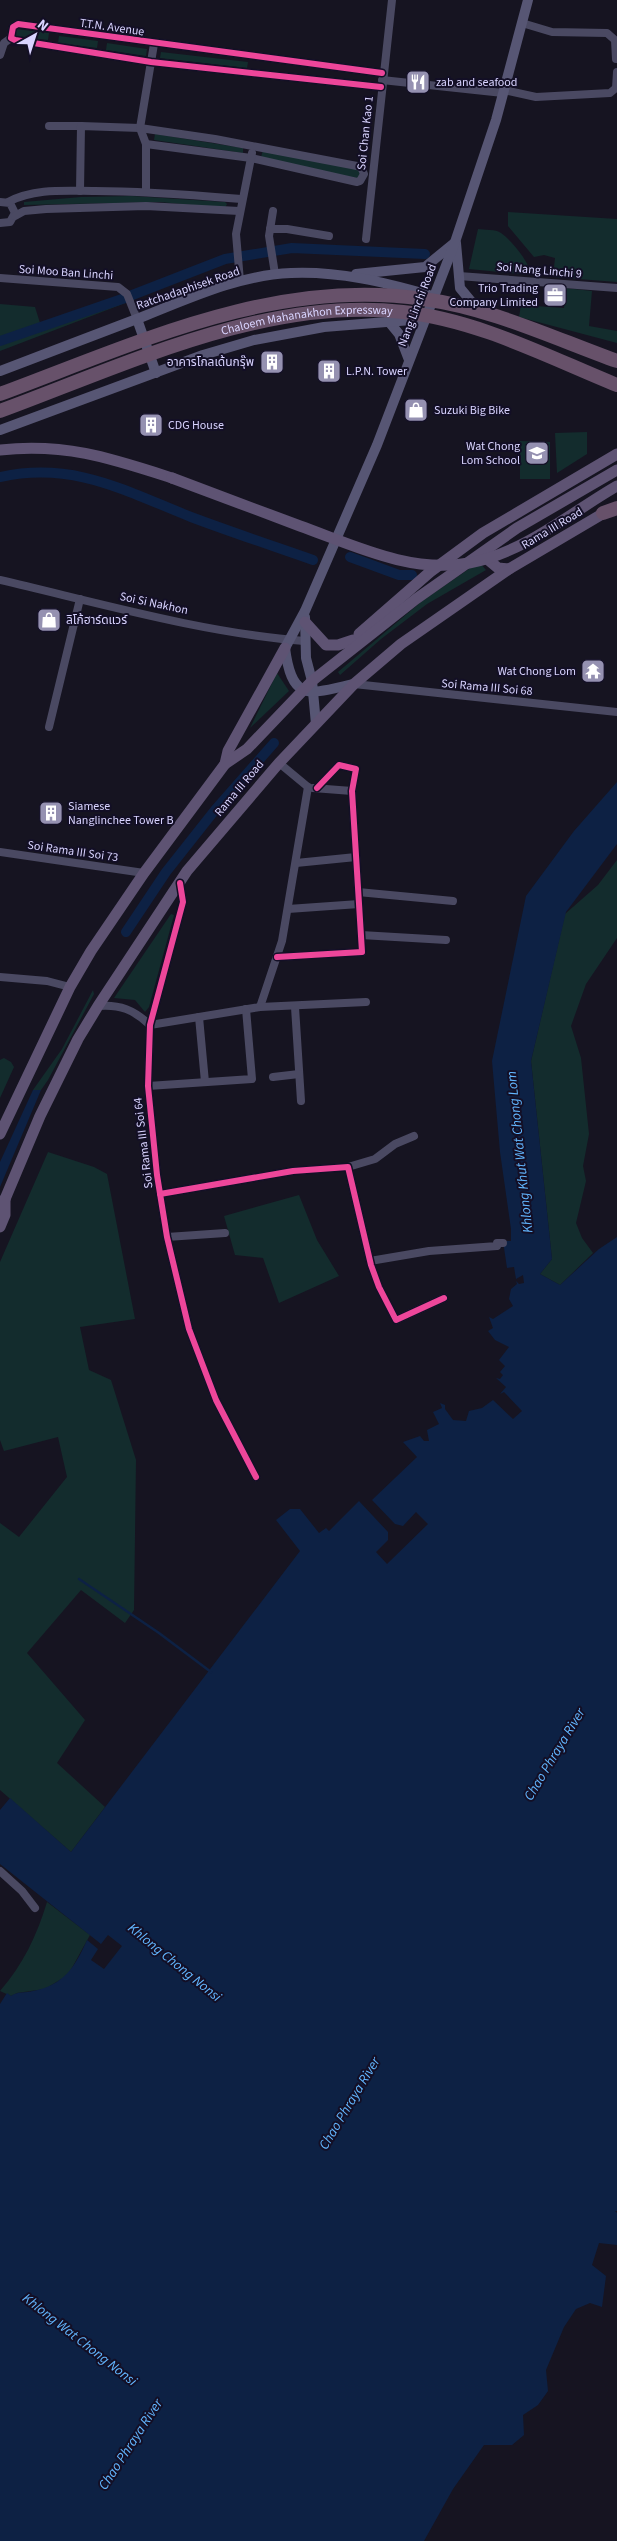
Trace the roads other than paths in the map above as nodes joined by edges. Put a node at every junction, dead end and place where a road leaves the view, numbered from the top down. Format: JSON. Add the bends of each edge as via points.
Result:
{"nodes":[{"id":1,"x":392,"y":0,"type":"edge"},
{"id":2,"x":528,"y":0,"type":"edge"},
{"id":3,"x":522,"y":24,"type":"junction"},
{"id":4,"x":54,"y":30,"type":"junction"},
{"id":5,"x":102,"y":37,"type":"junction"},
{"id":6,"x":11,"y":38,"type":"junction"},
{"id":7,"x":154,"y":44,"type":"junction"},
{"id":8,"x":54,"y":47,"type":"junction"},
{"id":9,"x":101,"y":54,"type":"junction"},
{"id":10,"x":0,"y":55,"type":"edge"},
{"id":11,"x":256,"y":57,"type":"junction"},
{"id":12,"x":616,"y":59,"type":"edge"},
{"id":13,"x":151,"y":62,"type":"junction"},
{"id":14,"x":617,"y":72,"type":"edge"},
{"id":15,"x":255,"y":74,"type":"junction"},
{"id":16,"x":382,"y":80,"type":"junction"},
{"id":17,"x":504,"y":92,"type":"junction"},
{"id":18,"x":49,"y":126,"type":"dead end"},
{"id":19,"x":80,"y":126,"type":"junction"},
{"id":20,"x":140,"y":128,"type":"junction"},
{"id":21,"x":146,"y":144,"type":"junction"},
{"id":22,"x":253,"y":146,"type":"junction"},
{"id":23,"x":251,"y":158,"type":"junction"},
{"id":24,"x":80,"y":191,"type":"junction"},
{"id":25,"x":146,"y":191,"type":"junction"},
{"id":26,"x":228,"y":198,"type":"junction"},
{"id":27,"x":241,"y":199,"type":"junction"},
{"id":28,"x":4,"y":202,"type":"edge"},
{"id":29,"x":230,"y":211,"type":"junction"},
{"id":30,"x":239,"y":211,"type":"junction"},
{"id":31,"x":273,"y":211,"type":"dead end"},
{"id":32,"x":15,"y":216,"type":"junction"},
{"id":33,"x":0,"y":223,"type":"edge"},
{"id":34,"x":270,"y":232,"type":"junction"},
{"id":35,"x":329,"y":236,"type":"dead end"},
{"id":36,"x":366,"y":239,"type":"dead end"},
{"id":37,"x":455,"y":242,"type":"junction"},
{"id":38,"x":275,"y":274,"type":"junction"},
{"id":39,"x":345,"y":275,"type":"junction"},
{"id":40,"x":459,"y":276,"type":"junction"},
{"id":41,"x":0,"y":278,"type":"edge"},
{"id":42,"x":240,"y":282,"type":"junction"},
{"id":43,"x":617,"y":288,"type":"edge"},
{"id":44,"x":434,"y":297,"type":"junction"},
{"id":45,"x":481,"y":313,"type":"junction"},
{"id":46,"x":137,"y":319,"type":"junction"},
{"id":47,"x":424,"y":320,"type":"junction"},
{"id":48,"x":390,"y":323,"type":"junction"},
{"id":49,"x":409,"y":360,"type":"junction"},
{"id":50,"x":617,"y":361,"type":"edge"},
{"id":51,"x":617,"y":368,"type":"edge"},
{"id":52,"x":0,"y":371,"type":"edge"},
{"id":53,"x":156,"y":373,"type":"junction"},
{"id":54,"x":617,"y":385,"type":"edge"},
{"id":55,"x":0,"y":394,"type":"edge"},
{"id":56,"x":0,"y":411,"type":"edge"},
{"id":57,"x":0,"y":430,"type":"edge"},
{"id":58,"x":0,"y":450,"type":"edge"},
{"id":59,"x":617,"y":454,"type":"edge"},
{"id":60,"x":617,"y":462,"type":"edge"},
{"id":61,"x":617,"y":470,"type":"edge"},
{"id":62,"x":588,"y":471,"type":"junction"},
{"id":63,"x":617,"y":486,"type":"edge"},
{"id":64,"x":617,"y":507,"type":"edge"},
{"id":65,"x":603,"y":513,"type":"joint"},
{"id":66,"x":486,"y":548,"type":"junction"},
{"id":67,"x":509,"y":569,"type":"junction"},
{"id":68,"x":0,"y":580,"type":"edge"},
{"id":69,"x":80,"y":599,"type":"junction"},
{"id":70,"x":305,"y":617,"type":"junction"},
{"id":71,"x":352,"y":640,"type":"junction"},
{"id":72,"x":304,"y":641,"type":"junction"},
{"id":73,"x":287,"y":644,"type":"junction"},
{"id":74,"x":342,"y":655,"type":"junction"},
{"id":75,"x":354,"y":684,"type":"junction"},
{"id":76,"x":309,"y":688,"type":"junction"},
{"id":77,"x":617,"y":712,"type":"edge"},
{"id":78,"x":316,"y":724,"type":"junction"},
{"id":79,"x":49,"y":727,"type":"dead end"},
{"id":80,"x":279,"y":763,"type":"junction"},
{"id":81,"x":225,"y":764,"type":"junction"},
{"id":82,"x":312,"y":788,"type":"junction"},
{"id":83,"x":352,"y":791,"type":"junction"},
{"id":84,"x":0,"y":852,"type":"edge"},
{"id":85,"x":356,"y":857,"type":"junction"},
{"id":86,"x":296,"y":862,"type":"junction"},
{"id":87,"x":144,"y":873,"type":"junction"},
{"id":88,"x":180,"y":883,"type":"junction"},
{"id":89,"x":358,"y":892,"type":"junction"},
{"id":90,"x":453,"y":901,"type":"dead end"},
{"id":91,"x":359,"y":904,"type":"junction"},
{"id":92,"x":288,"y":909,"type":"junction"},
{"id":93,"x":361,"y":935,"type":"junction"},
{"id":94,"x":446,"y":940,"type":"dead end"},
{"id":95,"x":276,"y":957,"type":"junction"},
{"id":96,"x":0,"y":978,"type":"edge"},
{"id":97,"x":70,"y":987,"type":"junction"},
{"id":98,"x":366,"y":1002,"type":"dead end"},
{"id":99,"x":98,"y":1006,"type":"junction"},
{"id":100,"x":260,"y":1007,"type":"junction"},
{"id":101,"x":295,"y":1007,"type":"junction"},
{"id":102,"x":246,"y":1009,"type":"junction"},
{"id":103,"x":199,"y":1017,"type":"junction"},
{"id":104,"x":150,"y":1025,"type":"junction"},
{"id":105,"x":299,"y":1074,"type":"junction"},
{"id":106,"x":273,"y":1077,"type":"dead end"},
{"id":107,"x":205,"y":1082,"type":"junction"},
{"id":108,"x":148,"y":1086,"type":"junction"},
{"id":109,"x":301,"y":1101,"type":"dead end"},
{"id":110,"x":0,"y":1134,"type":"edge"},
{"id":111,"x":414,"y":1136,"type":"dead end"},
{"id":112,"x":348,"y":1167,"type":"junction"},
{"id":113,"x":160,"y":1194,"type":"junction"},
{"id":114,"x":2,"y":1201,"type":"edge"},
{"id":115,"x":0,"y":1226,"type":"edge"},
{"id":116,"x":225,"y":1233,"type":"dead end"},
{"id":117,"x":167,"y":1237,"type":"junction"},
{"id":118,"x":503,"y":1243,"type":"dead end"},
{"id":119,"x":370,"y":1261,"type":"junction"},
{"id":120,"x":444,"y":1298,"type":"dead end"},
{"id":121,"x":256,"y":1477,"type":"dead end"},
{"id":122,"x":0,"y":1871,"type":"edge"},
{"id":123,"x":35,"y":1908,"type":"dead end"}],
"edges":[{"from":1,"to":16,"type":"street","name":"Soi Chan Kao 1"},
{"from":2,"to":3,"type":"main road","name":"Nang Linchi Road"},
{"from":3,"to":12,"type":"street","via":[[552,32],[607,33],[615,40]]},
{"from":3,"to":17,"type":"main road","name":"Nang Linchi Road"},
{"from":4,"to":5,"type":"street","name":"T.T.N. Avenue"},
{"from":4,"to":6,"type":"street","name":"T.T.N. Avenue","via":[[18,24],[13,27]]},
{"from":4,"to":8,"type":"street"},
{"from":5,"to":7,"type":"street","name":"T.T.N. Avenue"},
{"from":5,"to":9,"type":"street"},
{"from":6,"to":8,"type":"street","name":"T.T.N. Avenue"},
{"from":6,"to":10,"type":"street","name":"T.T.N. Avenue","via":[[4,43]]},
{"from":7,"to":11,"type":"street","name":"T.T.N. Avenue"},
{"from":7,"to":13,"type":"street","name":"T.T.N. Avenue"},
{"from":8,"to":9,"type":"street","name":"T.T.N. Avenue"},
{"from":9,"to":13,"type":"street","name":"T.T.N. Avenue"},
{"from":11,"to":15,"type":"street"},
{"from":11,"to":16,"type":"street","name":"T.T.N. Avenue"},
{"from":13,"to":15,"type":"street","name":"T.T.N. Avenue"},
{"from":13,"to":20,"type":"street","name":"T.T.N. Avenue"},
{"from":14,"to":17,"type":"street","name":"T.T.N. Avenue","via":[[616,88],[610,93],[536,97]]},
{"from":15,"to":16,"type":"street","name":"T.T.N. Avenue"},
{"from":16,"to":17,"type":"street","name":"T.T.N. Avenue"},
{"from":16,"to":36,"type":"street","name":"Soi Chan Kao 1"},
{"from":17,"to":37,"type":"main road","name":"Nang Linchi Road"},
{"from":18,"to":19,"type":"street"},
{"from":19,"to":20,"type":"street"},
{"from":19,"to":24,"type":"street"},
{"from":20,"to":21,"type":"street"},
{"from":20,"to":22,"type":"street"},
{"from":21,"to":23,"type":"street"},
{"from":21,"to":25,"type":"street"},
{"from":22,"to":23,"type":"street"},
{"from":22,"to":23,"type":"street","via":[[357,166],[364,171],[364,178],[357,182]]},
{"from":23,"to":27,"type":"street"},
{"from":24,"to":25,"type":"street"},
{"from":24,"to":28,"type":"street","via":[[45,191]]},
{"from":25,"to":26,"type":"street"},
{"from":26,"to":27,"type":"street"},
{"from":26,"to":29,"type":"street","via":[[233,204]]},
{"from":27,"to":30,"type":"street"},
{"from":28,"to":32,"type":"street","via":[[14,209]]},
{"from":29,"to":30,"type":"street"},
{"from":29,"to":32,"type":"street","via":[[146,206],[46,209],[24,211]]},
{"from":30,"to":42,"type":"street","via":[[236,253]]},
{"from":31,"to":34,"type":"street"},
{"from":32,"to":33,"type":"street","via":[[7,224]]},
{"from":34,"to":35,"type":"street","via":[[287,229]]},
{"from":34,"to":38,"type":"street"},
{"from":37,"to":39,"type":"main road","via":[[425,267]]},
{"from":37,"to":40,"type":"main road"},
{"from":37,"to":44,"type":"main road","name":"Nang Linchi Road"},
{"from":38,"to":39,"type":"main road","name":"Ratchadaphisek Road"},
{"from":38,"to":42,"type":"main road","name":"Ratchadaphisek Road"},
{"from":39,"to":44,"type":"main road","name":"Ratchadaphisek Road"},
{"from":40,"to":43,"type":"street","name":"Soi Nang Linchi 9"},
{"from":40,"to":45,"type":"main road","via":[[460,288]]},
{"from":41,"to":46,"type":"street","name":"Soi Moo Ban Linchi","via":[[122,288]]},
{"from":42,"to":46,"type":"main road","name":"Ratchadaphisek Road"},
{"from":44,"to":45,"type":"main road","name":"Ratchadaphisek Road"},
{"from":44,"to":47,"type":"main road","name":"Nang Linchi Road"},
{"from":45,"to":51,"type":"main road","name":"Ratchadaphisek Road"},
{"from":46,"to":52,"type":"main road","name":"Ratchadaphisek Road"},
{"from":46,"to":53,"type":"main road"},
{"from":47,"to":48,"type":"main road"},
{"from":47,"to":49,"type":"main road","name":"Nang Linchi Road"},
{"from":48,"to":49,"type":"main road","via":[[399,334]]},
{"from":48,"to":53,"type":"main road","via":[[289,332],[203,354]]},
{"from":49,"to":70,"type":"main road","name":"Nang Linchi Road"},
{"from":50,"to":55,"type":"highway","name":"Chaloem Mahanakhon Expressway","bridge":true,"via":[[480,311],[424,299],[335,294],[290,299],[210,318]]},
{"from":53,"to":57,"type":"main road"},
{"from":54,"to":56,"type":"highway","name":"Chaloem Mahanakhon Expressway","bridge":true,"via":[[475,328],[438,318],[378,310],[332,310],[294,314],[203,337]]},
{"from":58,"to":63,"type":"main road","bridge":true,"via":[[26,447],[75,450],[172,478],[386,556],[428,564],[470,563],[508,550]]},
{"from":59,"to":62,"type":"main road","name":"Rama III Road"},
{"from":60,"to":62,"type":"main road"},
{"from":61,"to":66,"type":"main road","name":"Rama III Road"},
{"from":62,"to":71,"type":"main road","name":"Rama III Road","via":[[483,533],[413,586]]},
{"from":64,"to":65,"type":"highway"},
{"from":65,"to":67,"type":"main road","name":"Rama III Road"},
{"from":66,"to":67,"type":"main road","via":[[488,561],[498,568]]},
{"from":66,"to":74,"type":"main road","name":"Rama III Road"},
{"from":67,"to":75,"type":"main road","name":"Rama III Road","via":[[423,627]]},
{"from":68,"to":69,"type":"street","name":"Soi Si Nakhon"},
{"from":69,"to":73,"type":"street","name":"Soi Si Nakhon"},
{"from":69,"to":79,"type":"street"},
{"from":70,"to":71,"type":"main road","via":[[326,645]]},
{"from":70,"to":72,"type":"main road","name":"Nang Linchi Road"},
{"from":70,"to":73,"type":"main road","name":"Nang Linchi Road"},
{"from":71,"to":74,"type":"main road","name":"Rama III Road"},
{"from":72,"to":73,"type":"street","name":"Soi Si Nakhon"},
{"from":72,"to":76,"type":"main road","name":"Nang Linchi Road"},
{"from":73,"to":76,"type":"main road","name":"Nang Linchi Road","via":[[292,681]]},
{"from":73,"to":81,"type":"main road","via":[[228,751]]},
{"from":74,"to":76,"type":"main road","name":"Rama III Road"},
{"from":75,"to":76,"type":"main road"},
{"from":75,"to":77,"type":"street","name":"Soi Rama III Soi 68"},
{"from":75,"to":78,"type":"main road","name":"Rama III Road"},
{"from":76,"to":78,"type":"main road","name":"Nang Linchi Road"},
{"from":76,"to":81,"type":"main road","name":"Rama III Road","via":[[247,749]]},
{"from":78,"to":80,"type":"main road","name":"Rama III Road"},
{"from":80,"to":82,"type":"street"},
{"from":80,"to":88,"type":"main road","name":"Rama III Road"},
{"from":81,"to":87,"type":"main road","name":"Rama III Road"},
{"from":82,"to":83,"type":"street"},
{"from":82,"to":83,"type":"street","via":[[339,765],[345,764],[357,771]]},
{"from":82,"to":86,"type":"street"},
{"from":83,"to":85,"type":"street"},
{"from":84,"to":87,"type":"street","name":"Soi Rama III Soi 73"},
{"from":85,"to":86,"type":"street"},
{"from":85,"to":89,"type":"street"},
{"from":86,"to":92,"type":"street"},
{"from":87,"to":97,"type":"main road","name":"Rama III Road"},
{"from":88,"to":99,"type":"main road","name":"Rama III Road"},
{"from":88,"to":104,"type":"street","name":"Soi Rama III Soi 64","via":[[183,902]]},
{"from":89,"to":90,"type":"street"},
{"from":89,"to":91,"type":"street"},
{"from":91,"to":92,"type":"street"},
{"from":91,"to":93,"type":"street"},
{"from":92,"to":95,"type":"street"},
{"from":93,"to":94,"type":"street"},
{"from":93,"to":95,"type":"street","via":[[362,952]]},
{"from":95,"to":100,"type":"street"},
{"from":96,"to":97,"type":"street","via":[[48,981]]},
{"from":97,"to":110,"type":"main road","name":"Rama III Road"},
{"from":98,"to":101,"type":"street"},
{"from":99,"to":104,"type":"street","via":[[113,1004],[126,1008]]},
{"from":99,"to":114,"type":"main road","name":"Rama III Road","via":[[78,1039]]},
{"from":100,"to":101,"type":"street"},
{"from":100,"to":102,"type":"street"},
{"from":101,"to":105,"type":"street"},
{"from":102,"to":103,"type":"street"},
{"from":102,"to":107,"type":"street","via":[[252,1079]]},
{"from":103,"to":104,"type":"street"},
{"from":103,"to":107,"type":"street"},
{"from":104,"to":108,"type":"street","name":"Soi Rama III Soi 64"},
{"from":105,"to":106,"type":"street"},
{"from":105,"to":109,"type":"street"},
{"from":107,"to":108,"type":"street"},
{"from":108,"to":113,"type":"street","name":"Soi Rama III Soi 64"},
{"from":111,"to":112,"type":"street","via":[[375,1158]]},
{"from":112,"to":113,"type":"street","via":[[294,1171]]},
{"from":112,"to":119,"type":"street"},
{"from":113,"to":117,"type":"street","name":"Soi Rama III Soi 64"},
{"from":114,"to":115,"type":"main road","name":"Rama III Road","via":[[5,1215]]},
{"from":116,"to":117,"type":"street"},
{"from":117,"to":121,"type":"street","name":"Soi Rama III Soi 64","via":[[189,1329],[216,1400]]},
{"from":118,"to":119,"type":"street"},
{"from":119,"to":120,"type":"street","via":[[396,1320]]},
{"from":122,"to":123,"type":"street"}]}
